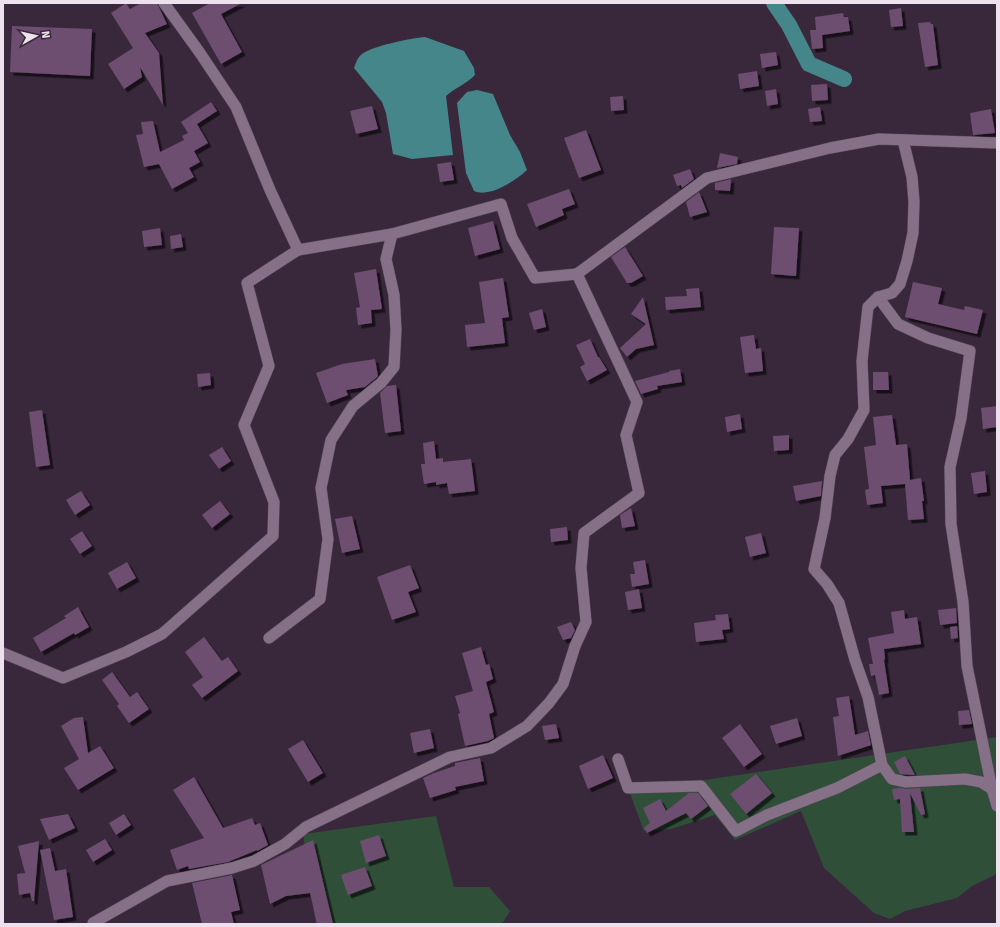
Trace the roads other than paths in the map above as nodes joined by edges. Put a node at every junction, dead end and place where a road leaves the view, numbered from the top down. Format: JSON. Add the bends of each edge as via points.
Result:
{"nodes":[{"id":1,"x":164,"y":3,"type":"edge"},
{"id":2,"x":903,"y":140,"type":"junction"},
{"id":3,"x":997,"y":143,"type":"edge"},
{"id":4,"x":392,"y":234,"type":"junction"},
{"id":5,"x":298,"y":250,"type":"junction"},
{"id":6,"x":577,"y":274,"type":"junction"},
{"id":7,"x":878,"y":297,"type":"junction"},
{"id":8,"x":269,"y":638,"type":"dead end"},
{"id":9,"x":3,"y":653,"type":"edge"},
{"id":10,"x":618,"y":759,"type":"dead end"},
{"id":11,"x":882,"y":765,"type":"junction"},
{"id":12,"x":992,"y":789,"type":"junction"},
{"id":13,"x":997,"y":806,"type":"edge"},
{"id":14,"x":93,"y":924,"type":"edge"}],
"edges":[{"from":1,"to":5,"type":"street","via":[[236,107]]},
{"from":2,"to":3,"type":"street"},
{"from":2,"to":6,"type":"street","via":[[879,139],[830,148],[707,178]]},
{"from":2,"to":7,"type":"street","via":[[912,177],[913,233],[900,284],[892,293]]},
{"from":4,"to":5,"type":"street"},
{"from":4,"to":6,"type":"street","via":[[501,204],[512,238],[535,278]]},
{"from":4,"to":8,"type":"street","via":[[386,259],[394,295],[394,367],[381,383],[353,406],[331,440],[321,488],[328,539],[320,599]]},
{"from":5,"to":9,"type":"street","via":[[247,283],[269,366],[244,424],[274,502],[273,536],[162,634],[126,652],[64,678]]},
{"from":6,"to":14,"type":"street","via":[[637,402],[626,435],[639,493],[584,533],[581,568],[586,622],[563,684],[549,703],[528,726],[491,748],[450,757],[306,828],[285,844],[254,861],[167,881]]},
{"from":7,"to":11,"type":"street","via":[[868,308],[862,361],[864,410],[848,439],[835,455],[814,569],[839,603],[868,697]]},
{"from":7,"to":12,"type":"street","via":[[898,324],[928,338],[970,351],[961,418],[950,467],[951,524],[963,602],[967,666]]},
{"from":10,"to":11,"type":"street","via":[[628,788],[701,786],[736,831],[767,815],[837,788]]},
{"from":11,"to":12,"type":"street","via":[[892,779],[906,782],[965,779],[981,782]]},
{"from":12,"to":13,"type":"street"}]}
